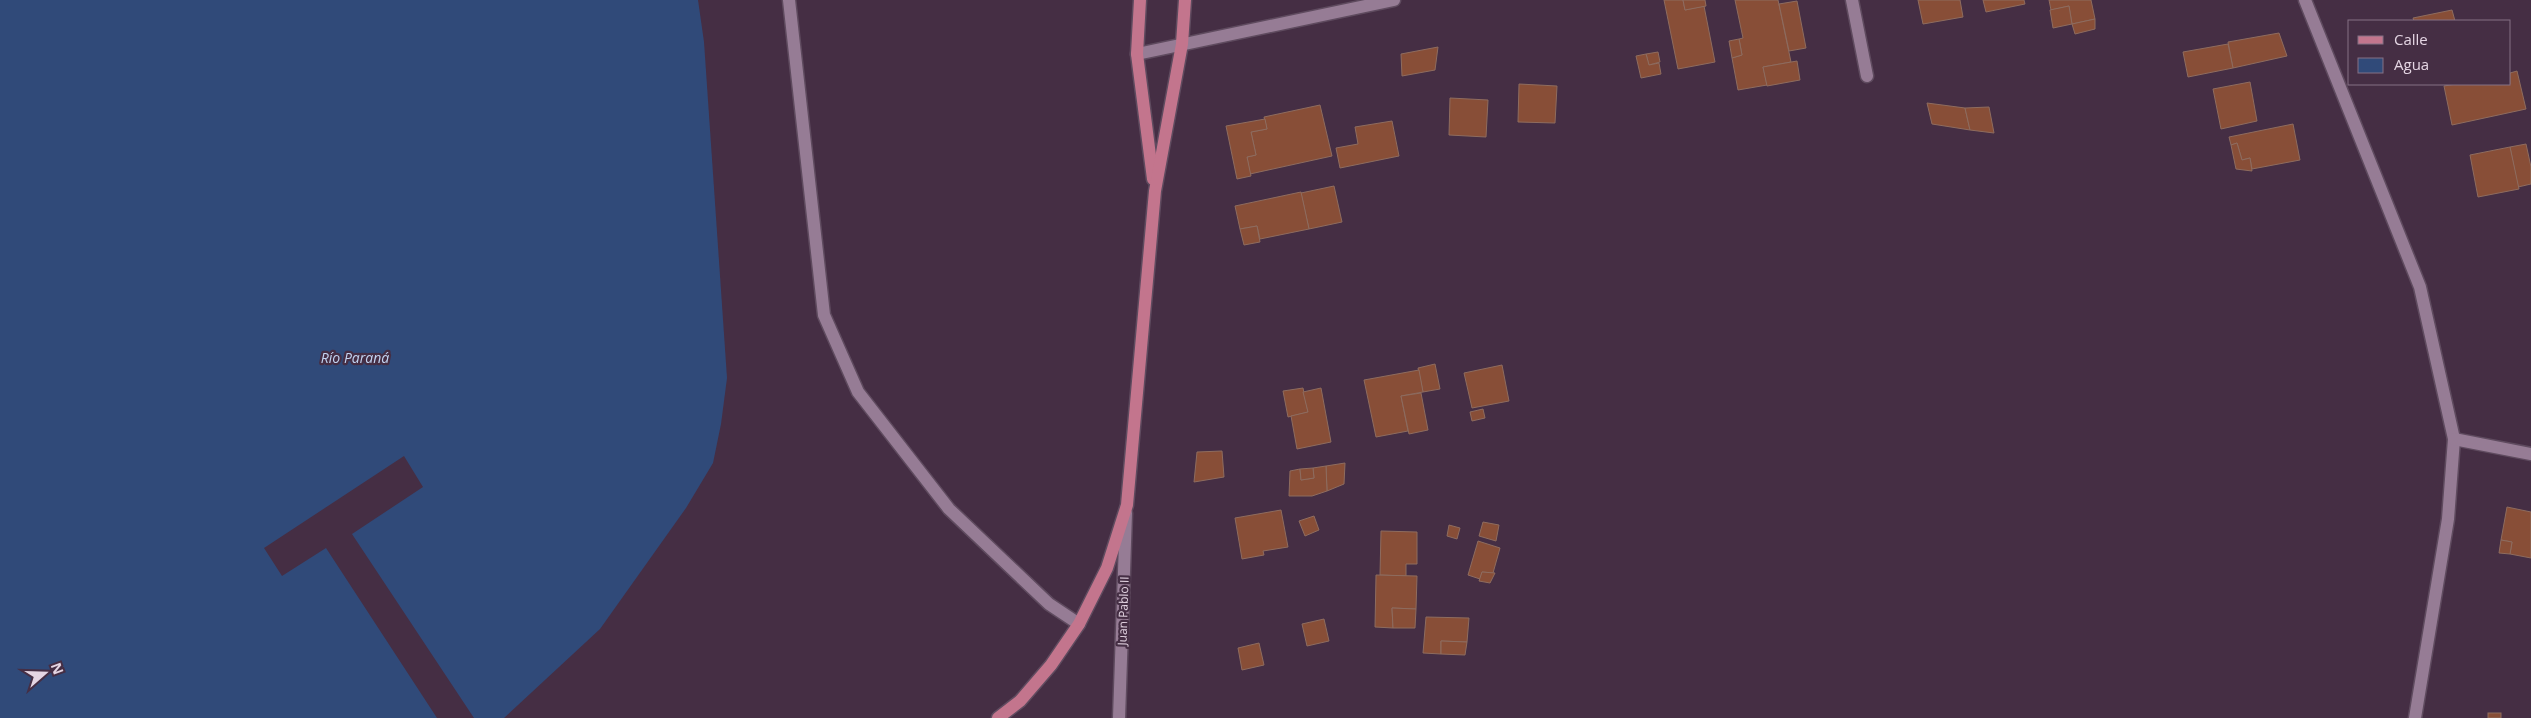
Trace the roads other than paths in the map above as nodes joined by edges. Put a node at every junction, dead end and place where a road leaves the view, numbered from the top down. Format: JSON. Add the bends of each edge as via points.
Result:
{"nodes":[{"id":1,"x":789,"y":0,"type":"edge"},
{"id":2,"x":1140,"y":0,"type":"edge"},
{"id":3,"x":1185,"y":0,"type":"edge"},
{"id":4,"x":1394,"y":0,"type":"edge"},
{"id":5,"x":1852,"y":0,"type":"edge"},
{"id":6,"x":2305,"y":0,"type":"edge"},
{"id":7,"x":1182,"y":44,"type":"junction"},
{"id":8,"x":1137,"y":54,"type":"junction"},
{"id":9,"x":1867,"y":76,"type":"dead end"},
{"id":10,"x":1154,"y":192,"type":"junction"},
{"id":11,"x":2454,"y":438,"type":"junction"},
{"id":12,"x":2531,"y":454,"type":"edge"},
{"id":13,"x":1127,"y":505,"type":"junction"},
{"id":14,"x":1079,"y":624,"type":"junction"},
{"id":15,"x":998,"y":718,"type":"edge"},
{"id":16,"x":1119,"y":718,"type":"edge"},
{"id":17,"x":2415,"y":718,"type":"edge"}],
"edges":[{"from":1,"to":14,"type":"street","via":[[824,315],[858,392],[948,509],[1049,604]]},
{"from":2,"to":8,"type":"main road"},
{"from":3,"to":7,"type":"main road"},
{"from":4,"to":7,"type":"street"},
{"from":5,"to":9,"type":"street"},
{"from":6,"to":11,"type":"street","via":[[2420,287]]},
{"from":7,"to":8,"type":"street"},
{"from":7,"to":10,"type":"main road"},
{"from":8,"to":10,"type":"main road"},
{"from":10,"to":13,"type":"main road"},
{"from":11,"to":12,"type":"street"},
{"from":11,"to":17,"type":"street","via":[[2448,519]]},
{"from":13,"to":14,"type":"main road","via":[[1107,568]]},
{"from":13,"to":16,"type":"street","name":"Juan Pablo II"},
{"from":14,"to":15,"type":"main road","via":[[1051,665],[1020,701]]}]}
